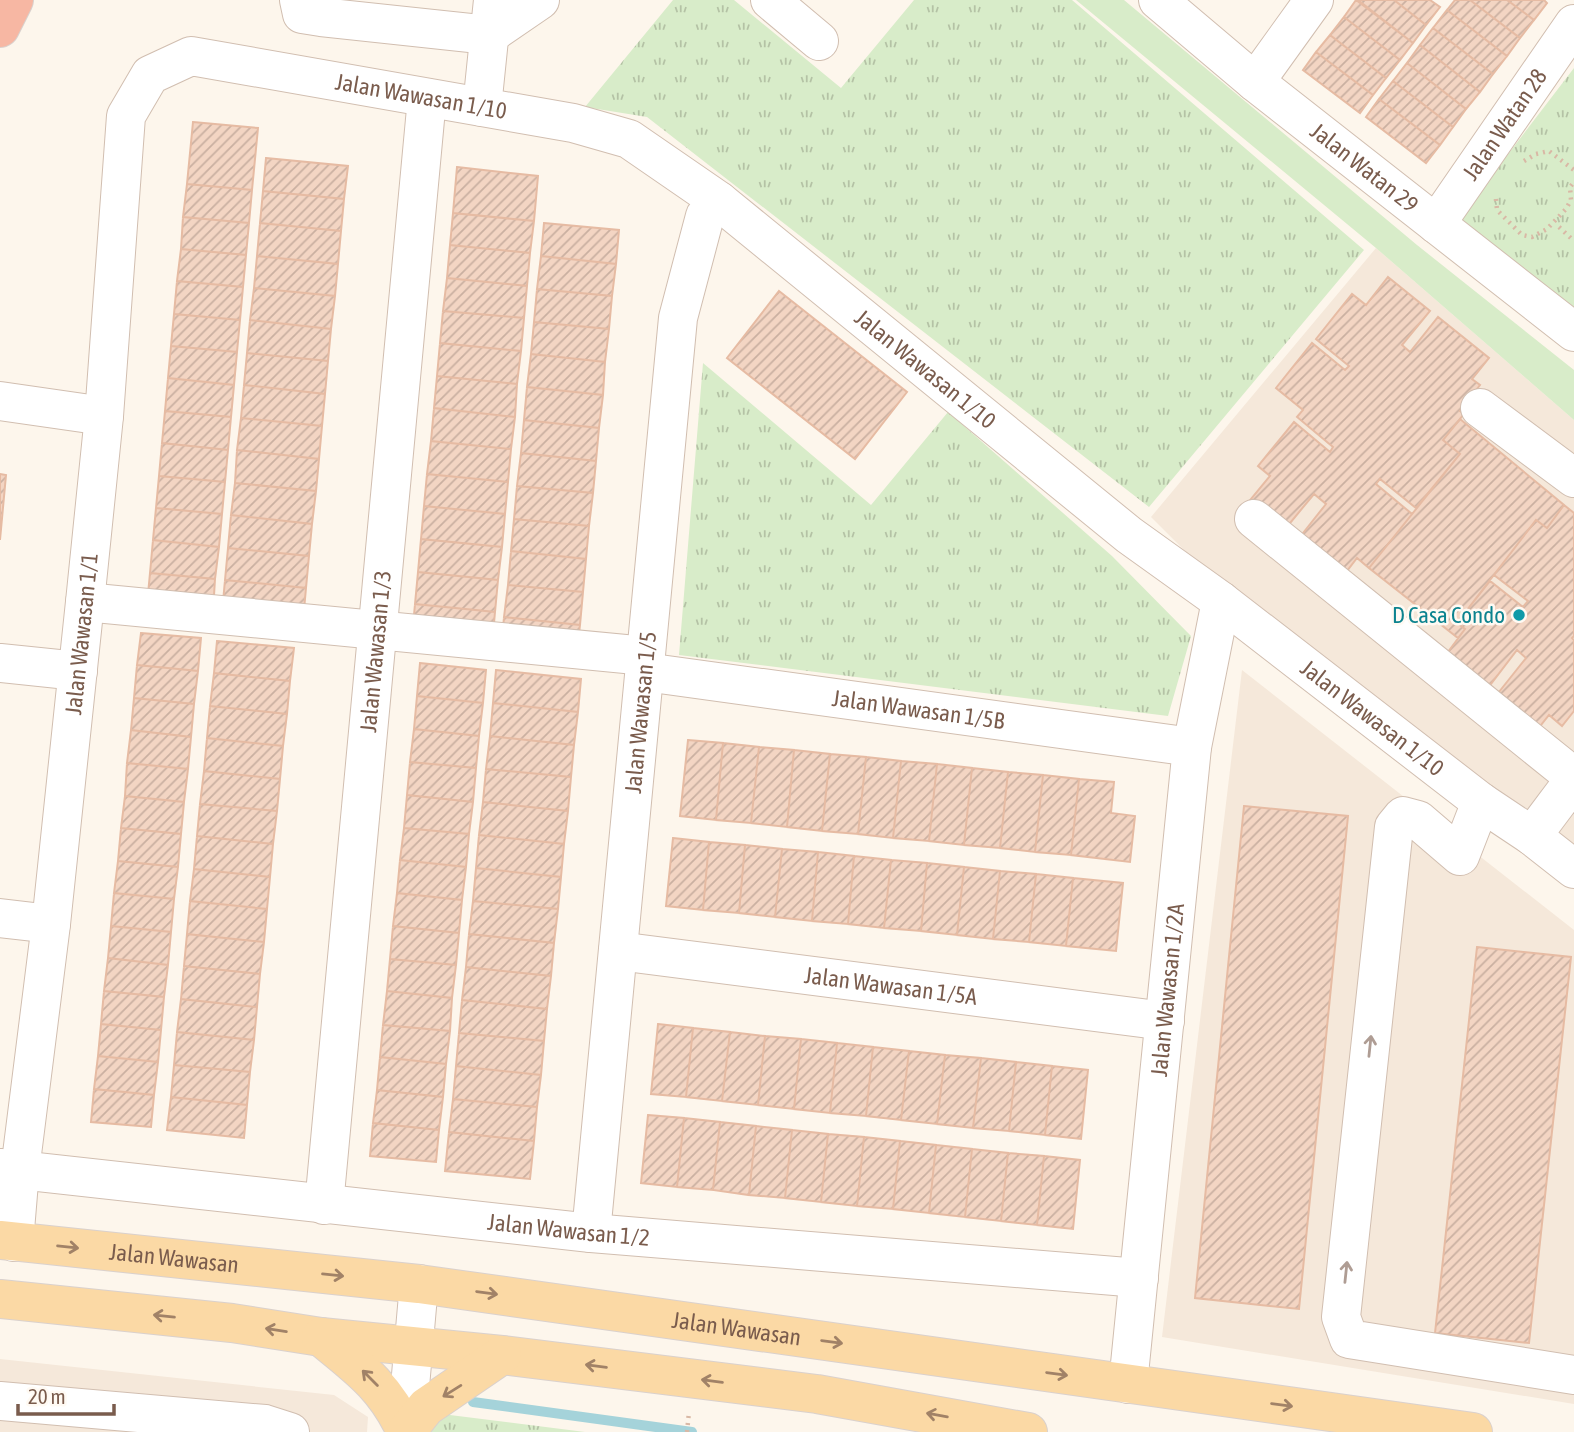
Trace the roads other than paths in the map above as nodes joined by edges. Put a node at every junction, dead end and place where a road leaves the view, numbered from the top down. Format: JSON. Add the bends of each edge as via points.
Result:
{"nodes":[{"id":1,"x":14,"y":0,"type":"edge"},
{"id":2,"x":299,"y":0,"type":"edge"},
{"id":3,"x":540,"y":0,"type":"edge"},
{"id":4,"x":770,"y":0,"type":"edge"},
{"id":5,"x":1158,"y":0,"type":"edge"},
{"id":6,"x":1314,"y":0,"type":"edge"},
{"id":7,"x":491,"y":18,"type":"edge"},
{"id":8,"x":1574,"y":24,"type":"edge"},
{"id":9,"x":0,"y":28,"type":"edge"},
{"id":10,"x":819,"y":41,"type":"dead end"},
{"id":11,"x":191,"y":56,"type":"joint"},
{"id":12,"x":1255,"y":82,"type":"junction"},
{"id":13,"x":427,"y":98,"type":"junction"},
{"id":14,"x":482,"y":107,"type":"junction"},
{"id":15,"x":719,"y":201,"type":"junction"},
{"id":16,"x":1436,"y":224,"type":"junction"},
{"id":17,"x":1574,"y":332,"type":"edge"},
{"id":18,"x":0,"y":401,"type":"edge"},
{"id":19,"x":1480,"y":408,"type":"dead end"},
{"id":20,"x":104,"y":416,"type":"junction"},
{"id":21,"x":1574,"y":478,"type":"edge"},
{"id":22,"x":1254,"y":519,"type":"dead end"},
{"id":23,"x":1221,"y":601,"type":"junction"},
{"id":24,"x":85,"y":602,"type":"junction"},
{"id":25,"x":378,"y":630,"type":"junction"},
{"id":26,"x":0,"y":663,"type":"edge"},
{"id":27,"x":645,"y":664,"type":"junction"},
{"id":28,"x":78,"y":671,"type":"junction"},
{"id":29,"x":1192,"y":747,"type":"junction"},
{"id":30,"x":1574,"y":778,"type":"edge"},
{"id":31,"x":1481,"y":802,"type":"junction"},
{"id":32,"x":1532,"y":836,"type":"junction"},
{"id":33,"x":1574,"y":869,"type":"edge"},
{"id":34,"x":0,"y":918,"type":"edge"},
{"id":35,"x":51,"y":924,"type":"junction"},
{"id":36,"x":618,"y":951,"type":"junction"},
{"id":37,"x":1165,"y":1021,"type":"junction"},
{"id":38,"x":10,"y":1169,"type":"edge"},
{"id":39,"x":324,"y":1205,"type":"junction"},
{"id":40,"x":591,"y":1233,"type":"junction"},
{"id":41,"x":7,"y":1241,"type":"edge"},
{"id":42,"x":1139,"y":1278,"type":"junction"},
{"id":43,"x":419,"y":1284,"type":"junction"},
{"id":44,"x":0,"y":1298,"type":"edge"},
{"id":45,"x":321,"y":1337,"type":"junction"},
{"id":46,"x":414,"y":1345,"type":"junction"},
{"id":47,"x":502,"y":1355,"type":"junction"},
{"id":48,"x":1574,"y":1375,"type":"edge"},
{"id":49,"x":1128,"y":1384,"type":"junction"},
{"id":50,"x":0,"y":1401,"type":"edge"},
{"id":51,"x":290,"y":1432,"type":"edge"},
{"id":52,"x":406,"y":1432,"type":"edge"},
{"id":53,"x":1028,"y":1432,"type":"edge"},
{"id":54,"x":1473,"y":1432,"type":"edge"}],
"edges":[{"from":1,"to":9,"type":"highway"},
{"from":2,"to":7,"type":"street","via":[[302,14],[321,17]]},
{"from":3,"to":7,"type":"street"},
{"from":4,"to":10,"type":"street"},
{"from":5,"to":12,"type":"street","name":"Jalan Watan 29"},
{"from":6,"to":12,"type":"street"},
{"from":7,"to":14,"type":"street"},
{"from":8,"to":16,"type":"street","name":"Jalan Watan 28"},
{"from":11,"to":13,"type":"street","name":"Jalan Wawasan 1/10"},
{"from":11,"to":20,"type":"street","name":"Jalan Wawasan 1/1","via":[[150,75],[126,116]]},
{"from":12,"to":16,"type":"street","name":"Jalan Watan 29"},
{"from":13,"to":14,"type":"street","name":"Jalan Wawasan 1/10"},
{"from":13,"to":25,"type":"street","name":"Jalan Wawasan 1/3"},
{"from":14,"to":15,"type":"street","name":"Jalan Wawasan 1/10","via":[[573,123],[629,139]]},
{"from":15,"to":23,"type":"street","name":"Jalan Wawasan 1/10","via":[[1129,535]]},
{"from":15,"to":27,"type":"street","name":"Jalan Wawasan 1/5","via":[[705,216],[678,318]]},
{"from":16,"to":17,"type":"street","name":"Jalan Watan 29"},
{"from":18,"to":20,"type":"street"},
{"from":19,"to":21,"type":"street"},
{"from":20,"to":24,"type":"street","name":"Jalan Wawasan 1/1"},
{"from":22,"to":30,"type":"street"},
{"from":23,"to":29,"type":"street","name":"Jalan Wawasan 1/2A"},
{"from":23,"to":31,"type":"street","name":"Jalan Wawasan 1/10"},
{"from":24,"to":25,"type":"street","name":"Jalan Wawasan 1/5B"},
{"from":24,"to":28,"type":"street","name":"Jalan Wawasan 1/1"},
{"from":25,"to":27,"type":"street","name":"Jalan Wawasan 1/5B"},
{"from":25,"to":39,"type":"street","name":"Jalan Wawasan 1/3"},
{"from":26,"to":28,"type":"street"},
{"from":27,"to":29,"type":"street","name":"Jalan Wawasan 1/5B"},
{"from":27,"to":36,"type":"street","name":"Jalan Wawasan 1/5"},
{"from":28,"to":35,"type":"street","name":"Jalan Wawasan 1/1"},
{"from":29,"to":37,"type":"street","name":"Jalan Wawasan 1/2A"},
{"from":30,"to":32,"type":"street"},
{"from":31,"to":32,"type":"street","name":"Jalan Wawasan 1/10"},
{"from":48,"to":31,"type":"street","one_way":true,"via":[[1349,1339],[1341,1317],[1394,827],[1403,816],[1418,820],[1460,856]]},
{"from":32,"to":33,"type":"street","name":"Jalan Wawasan 1/10"},
{"from":34,"to":35,"type":"street"},
{"from":35,"to":38,"type":"street","name":"Jalan Wawasan 1/1"},
{"from":36,"to":37,"type":"street","name":"Jalan Wawasan 1/5A"},
{"from":36,"to":40,"type":"street","name":"Jalan Wawasan 1/5"},
{"from":37,"to":42,"type":"street","name":"Jalan Wawasan 1/2A"},
{"from":38,"to":39,"type":"street","name":"Jalan Wawasan 1/2"},
{"from":38,"to":41,"type":"street","name":"Jalan Wawasan 1/1"},
{"from":39,"to":40,"type":"street","name":"Jalan Wawasan 1/2"},
{"from":40,"to":42,"type":"street","name":"Jalan Wawasan 1/2"},
{"from":41,"to":43,"type":"main road","name":"Jalan Wawasan","one_way":true},
{"from":42,"to":49,"type":"street","name":"Jalan Wawasan 1/2A"},
{"from":43,"to":46,"type":"street"},
{"from":43,"to":49,"type":"main road","name":"Jalan Wawasan","one_way":true},
{"from":45,"to":44,"type":"main road","one_way":true},
{"from":45,"to":46,"type":"main road"},
{"from":52,"to":45,"type":"main road","one_way":true,"via":[[383,1391]]},
{"from":46,"to":47,"type":"main road"},
{"from":46,"to":52,"type":"street"},
{"from":47,"to":52,"type":"main road","one_way":true,"via":[[426,1407]]},
{"from":53,"to":47,"type":"main road","one_way":true,"via":[[817,1394]]},
{"from":49,"to":54,"type":"main road","name":"Jalan Wawasan","one_way":true},
{"from":50,"to":51,"type":"street","via":[[265,1424]]}]}
